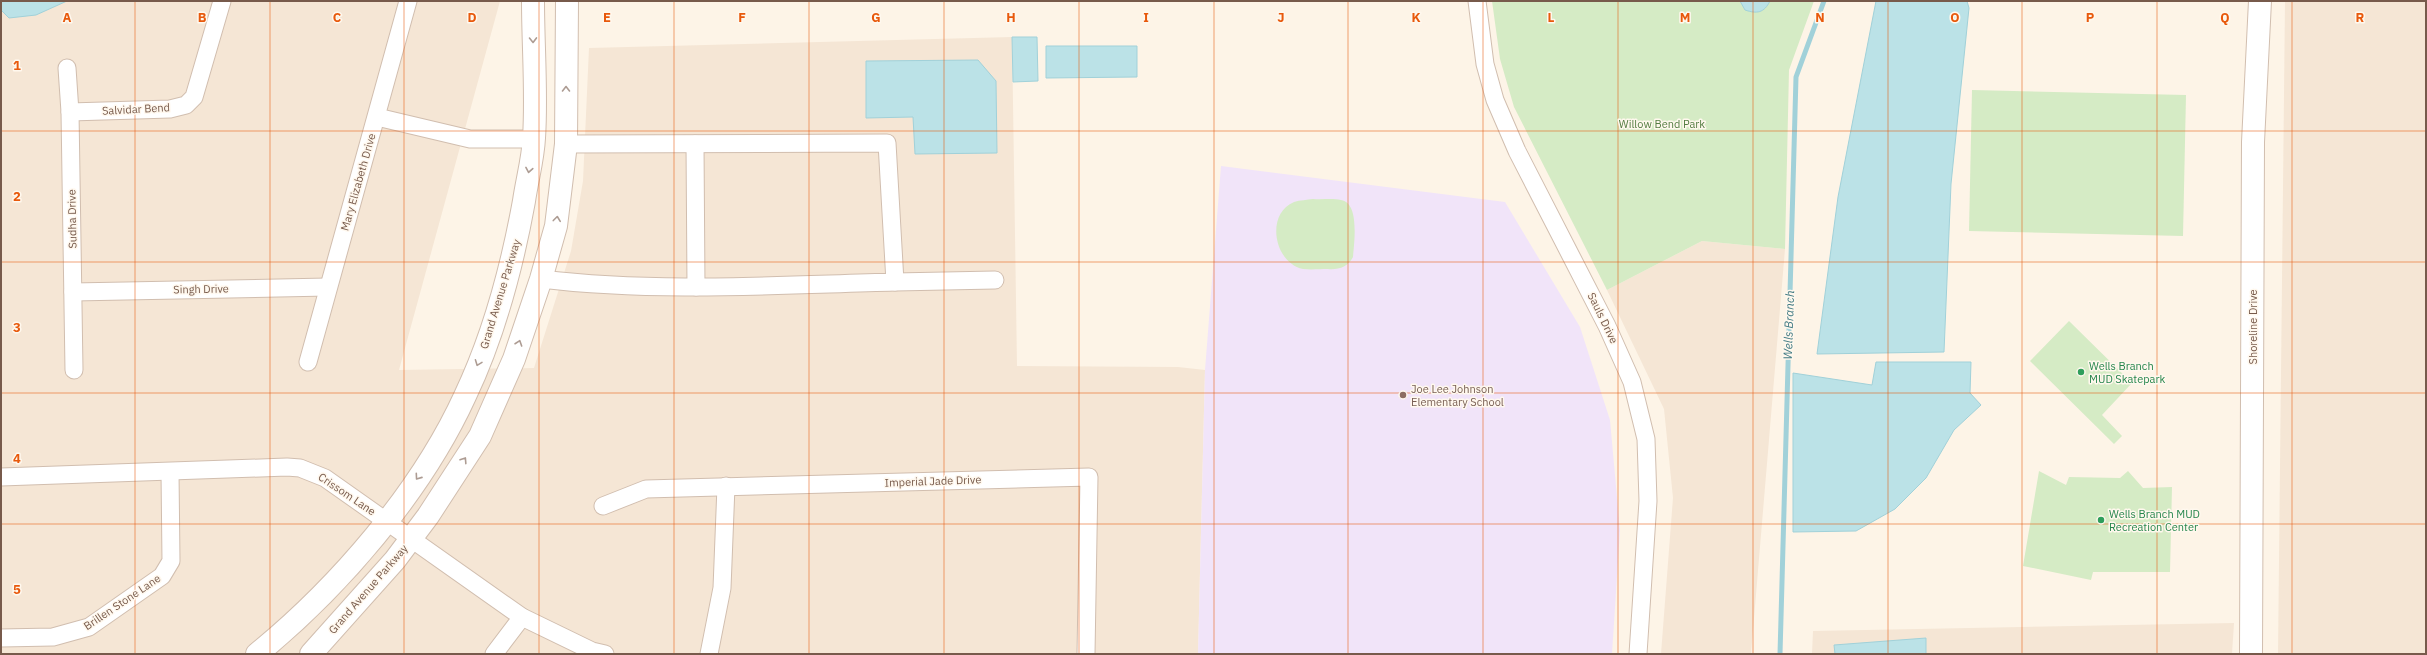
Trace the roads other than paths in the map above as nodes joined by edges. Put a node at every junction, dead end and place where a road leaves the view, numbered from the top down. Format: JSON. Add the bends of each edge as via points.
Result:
{"nodes":[{"id":1,"x":222,"y":1,"type":"edge"},
{"id":2,"x":408,"y":1,"type":"edge"},
{"id":3,"x":533,"y":1,"type":"edge"},
{"id":4,"x":567,"y":1,"type":"edge"},
{"id":5,"x":1477,"y":1,"type":"edge"},
{"id":6,"x":2260,"y":1,"type":"edge"},
{"id":7,"x":67,"y":68,"type":"dead end"},
{"id":8,"x":70,"y":112,"type":"junction"},
{"id":9,"x":377,"y":117,"type":"junction"},
{"id":10,"x":534,"y":139,"type":"junction"},
{"id":11,"x":566,"y":144,"type":"junction"},
{"id":12,"x":694,"y":144,"type":"junction"},
{"id":13,"x":541,"y":279,"type":"junction"},
{"id":14,"x":995,"y":280,"type":"dead end"},
{"id":15,"x":895,"y":282,"type":"junction"},
{"id":16,"x":328,"y":287,"type":"junction"},
{"id":17,"x":696,"y":287,"type":"junction"},
{"id":18,"x":74,"y":292,"type":"junction"},
{"id":19,"x":308,"y":362,"type":"dead end"},
{"id":20,"x":74,"y":370,"type":"dead end"},
{"id":21,"x":170,"y":472,"type":"junction"},
{"id":22,"x":1,"y":476,"type":"edge"},
{"id":23,"x":726,"y":486,"type":"junction"},
{"id":24,"x":603,"y":506,"type":"dead end"},
{"id":25,"x":387,"y":520,"type":"junction"},
{"id":26,"x":412,"y":539,"type":"junction"},
{"id":27,"x":522,"y":617,"type":"junction"},
{"id":28,"x":1,"y":638,"type":"edge"},
{"id":29,"x":257,"y":654,"type":"edge"},
{"id":30,"x":310,"y":654,"type":"edge"},
{"id":31,"x":494,"y":654,"type":"edge"},
{"id":32,"x":605,"y":654,"type":"edge"},
{"id":33,"x":709,"y":654,"type":"edge"},
{"id":34,"x":1086,"y":654,"type":"edge"},
{"id":35,"x":1638,"y":654,"type":"edge"},
{"id":36,"x":2251,"y":654,"type":"edge"}],
"edges":[{"from":1,"to":8,"type":"street","name":"Salvidar Bend","via":[[194,97],[186,105],[164,109]]},
{"from":2,"to":9,"type":"street","name":"Mary Elizabeth Drive"},
{"from":3,"to":10,"type":"street","name":"Grand Avenue Parkway","one_way":true},
{"from":11,"to":4,"type":"street","name":"Grand Avenue Parkway","one_way":true},
{"from":5,"to":35,"type":"street","name":"Sauls Drive","via":[[1485,64],[1496,100],[1517,151],[1607,326],[1632,382],[1646,439],[1648,501]]},
{"from":6,"to":36,"type":"street","name":"Shoreline Drive","via":[[2254,142]]},
{"from":7,"to":8,"type":"street","name":"Sudha Drive"},
{"from":8,"to":18,"type":"street","name":"Sudha Drive"},
{"from":9,"to":10,"type":"street","via":[[470,139]]},
{"from":9,"to":16,"type":"street","name":"Mary Elizabeth Drive"},
{"from":10,"to":11,"type":"street"},
{"from":10,"to":25,"type":"street","name":"Grand Avenue Parkway","one_way":true,"via":[[517,241],[489,335],[466,395],[450,425]]},
{"from":11,"to":12,"type":"street"},
{"from":13,"to":11,"type":"street","name":"Grand Avenue Parkway","one_way":true,"via":[[556,226]]},
{"from":12,"to":15,"type":"street","via":[[887,143]]},
{"from":12,"to":17,"type":"street"},
{"from":13,"to":17,"type":"street","via":[[593,284]]},
{"from":26,"to":13,"type":"street","name":"Grand Avenue Parkway","one_way":true,"via":[[480,436],[514,359]]},
{"from":14,"to":15,"type":"street"},
{"from":15,"to":17,"type":"street"},
{"from":16,"to":18,"type":"street","name":"Singh Drive"},
{"from":16,"to":19,"type":"street","name":"Mary Elizabeth Drive"},
{"from":18,"to":20,"type":"street","name":"Sudha Drive"},
{"from":21,"to":22,"type":"street","name":"Crissom Lane"},
{"from":21,"to":25,"type":"street","name":"Crissom Lane","via":[[300,468],[325,478]]},
{"from":21,"to":28,"type":"street","name":"Brillen Stone Lane","via":[[171,561],[162,576],[89,627],[53,637]]},
{"from":23,"to":24,"type":"street","name":"Imperial Jade Drive","via":[[646,489]]},
{"from":23,"to":33,"type":"street","via":[[722,588]]},
{"from":23,"to":34,"type":"street","name":"Imperial Jade Drive","via":[[1089,477]]},
{"from":25,"to":26,"type":"street","name":"Crissom Lane"},
{"from":25,"to":29,"type":"street","name":"Grand Avenue Parkway","via":[[347,571],[280,636]]},
{"from":26,"to":27,"type":"street","name":"Crissom Lane"},
{"from":26,"to":30,"type":"street","name":"Grand Avenue Parkway"},
{"from":27,"to":31,"type":"street"},
{"from":27,"to":32,"type":"street","name":"Crissom Lane","via":[[592,651]]}]}
